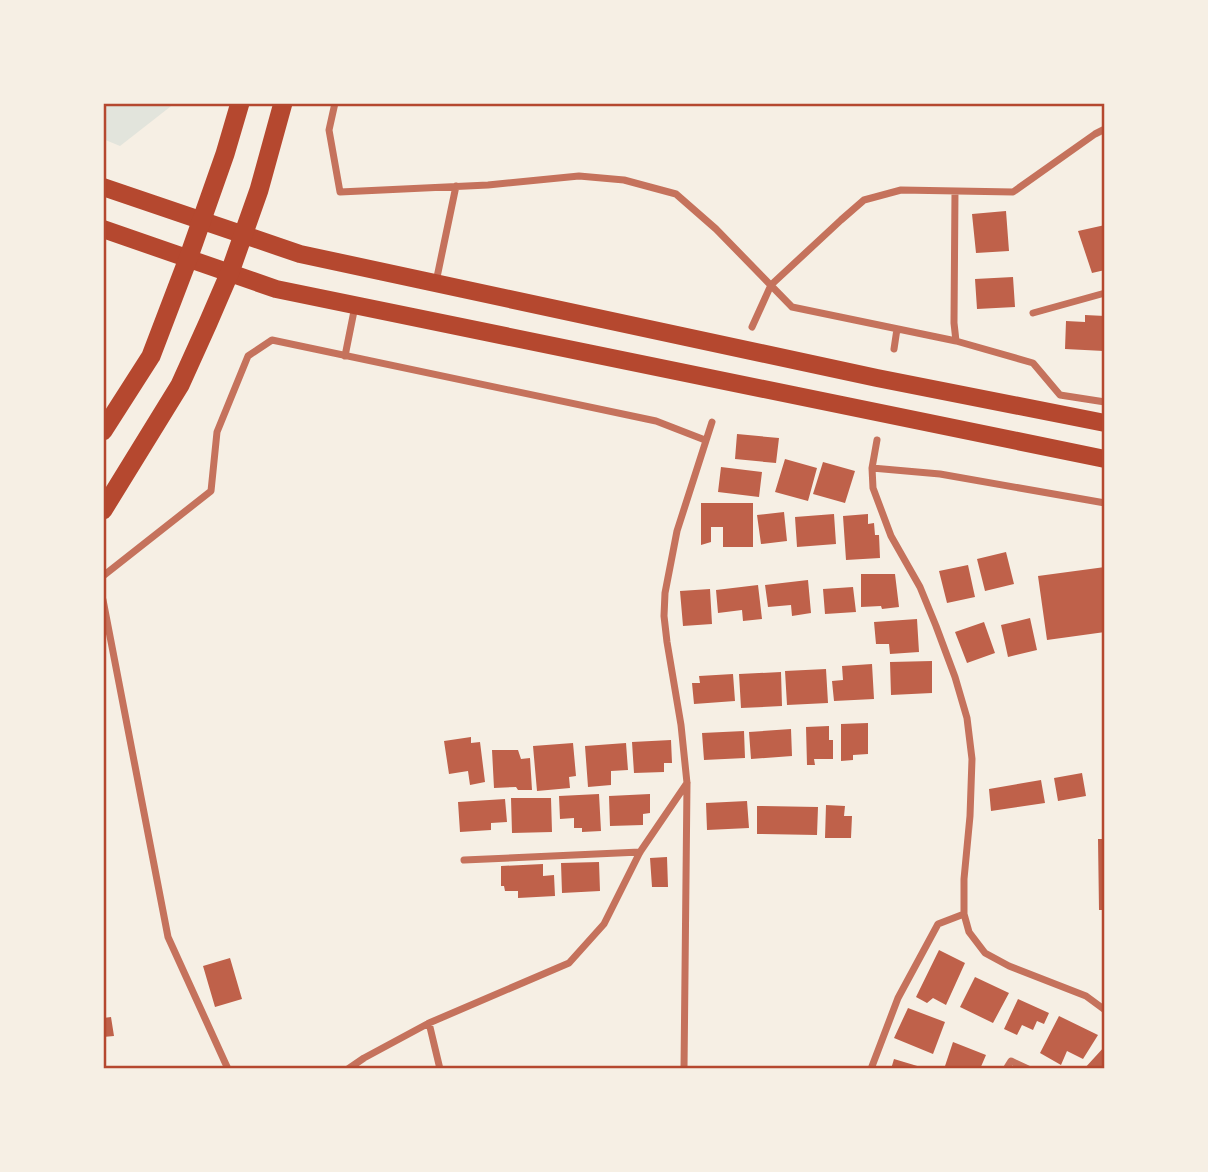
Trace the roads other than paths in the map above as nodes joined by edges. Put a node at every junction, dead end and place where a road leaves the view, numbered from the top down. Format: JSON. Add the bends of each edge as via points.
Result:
{"nodes":[{"id":1,"x":240,"y":103,"type":"edge"},
{"id":2,"x":283,"y":103,"type":"edge"},
{"id":3,"x":335,"y":103,"type":"edge"},
{"id":4,"x":1105,"y":130,"type":"edge"},
{"id":5,"x":456,"y":186,"type":"junction"},
{"id":6,"x":103,"y":187,"type":"edge"},
{"id":7,"x":956,"y":191,"type":"junction"},
{"id":8,"x":202,"y":220,"type":"junction"},
{"id":9,"x":103,"y":229,"type":"edge"},
{"id":10,"x":243,"y":234,"type":"junction"},
{"id":11,"x":188,"y":259,"type":"junction"},
{"id":12,"x":230,"y":272,"type":"junction"},
{"id":13,"x":435,"y":283,"type":"junction"},
{"id":14,"x":771,"y":285,"type":"junction"},
{"id":15,"x":1105,"y":293,"type":"edge"},
{"id":16,"x":355,"y":305,"type":"junction"},
{"id":17,"x":1032,"y":313,"type":"dead end"},
{"id":18,"x":752,"y":327,"type":"dead end"},
{"id":19,"x":897,"y":329,"type":"junction"},
{"id":20,"x":956,"y":341,"type":"junction"},
{"id":21,"x":894,"y":349,"type":"dead end"},
{"id":22,"x":345,"y":356,"type":"junction"},
{"id":23,"x":1105,"y":402,"type":"edge"},
{"id":24,"x":712,"y":422,"type":"dead end"},
{"id":25,"x":1105,"y":424,"type":"edge"},
{"id":26,"x":103,"y":432,"type":"edge"},
{"id":27,"x":705,"y":440,"type":"junction"},
{"id":28,"x":877,"y":440,"type":"dead end"},
{"id":29,"x":1105,"y":459,"type":"edge"},
{"id":30,"x":872,"y":468,"type":"junction"},
{"id":31,"x":1105,"y":503,"type":"edge"},
{"id":32,"x":103,"y":510,"type":"edge"},
{"id":33,"x":103,"y":576,"type":"edge"},
{"id":34,"x":103,"y":600,"type":"edge"},
{"id":35,"x":687,"y":783,"type":"junction"},
{"id":36,"x":640,"y":852,"type":"junction"},
{"id":37,"x":464,"y":860,"type":"dead end"},
{"id":38,"x":964,"y":914,"type":"junction"},
{"id":39,"x":1105,"y":1010,"type":"edge"},
{"id":40,"x":429,"y":1024,"type":"junction"},
{"id":41,"x":228,"y":1069,"type":"edge"},
{"id":42,"x":348,"y":1069,"type":"edge"},
{"id":43,"x":440,"y":1069,"type":"edge"},
{"id":44,"x":684,"y":1069,"type":"edge"},
{"id":45,"x":871,"y":1069,"type":"edge"},
{"id":46,"x":1006,"y":1069,"type":"edge"},
{"id":47,"x":1028,"y":1069,"type":"edge"}],
"edges":[{"from":1,"to":8,"type":"highway"},
{"from":2,"to":10,"type":"highway"},
{"from":3,"to":5,"type":"street","via":[[329,130],[340,192]]},
{"from":4,"to":7,"type":"street","via":[[1013,192]]},
{"from":5,"to":13,"type":"street"},
{"from":5,"to":14,"type":"street","via":[[579,176],[624,180],[676,194]]},
{"from":6,"to":8,"type":"main road"},
{"from":7,"to":14,"type":"street","via":[[901,190],[864,200]]},
{"from":7,"to":20,"type":"street"},
{"from":8,"to":10,"type":"main road"},
{"from":8,"to":11,"type":"highway"},
{"from":9,"to":11,"type":"main road"},
{"from":10,"to":12,"type":"highway"},
{"from":10,"to":13,"type":"main road","via":[[300,254]]},
{"from":11,"to":12,"type":"main road"},
{"from":11,"to":26,"type":"highway","via":[[151,356]]},
{"from":12,"to":16,"type":"main road","via":[[276,289]]},
{"from":12,"to":32,"type":"highway","via":[[180,385]]},
{"from":13,"to":25,"type":"main road"},
{"from":14,"to":18,"type":"street"},
{"from":14,"to":19,"type":"street","via":[[792,307]]},
{"from":15,"to":17,"type":"street"},
{"from":16,"to":22,"type":"street"},
{"from":16,"to":29,"type":"main road"},
{"from":19,"to":20,"type":"street"},
{"from":19,"to":21,"type":"street"},
{"from":20,"to":23,"type":"street","via":[[1033,363],[1060,395]]},
{"from":22,"to":27,"type":"street","via":[[656,421]]},
{"from":22,"to":33,"type":"street","via":[[272,340],[248,356],[217,432],[211,491]]},
{"from":24,"to":27,"type":"street"},
{"from":27,"to":35,"type":"street","via":[[677,531],[665,593],[667,642]]},
{"from":28,"to":30,"type":"street"},
{"from":30,"to":31,"type":"street","via":[[940,474]]},
{"from":30,"to":38,"type":"street","via":[[873,488],[891,536],[920,587],[967,718],[972,759]]},
{"from":34,"to":41,"type":"street","via":[[167,937]]},
{"from":35,"to":36,"type":"street"},
{"from":35,"to":44,"type":"street"},
{"from":36,"to":37,"type":"street"},
{"from":36,"to":40,"type":"street","via":[[604,924],[569,963]]},
{"from":38,"to":39,"type":"street","via":[[969,932],[985,953],[1086,996]]},
{"from":38,"to":45,"type":"street","via":[[938,924],[898,998]]},
{"from":40,"to":42,"type":"street"},
{"from":40,"to":43,"type":"street"},
{"from":46,"to":47,"type":"street","via":[[1011,1061]]}]}
